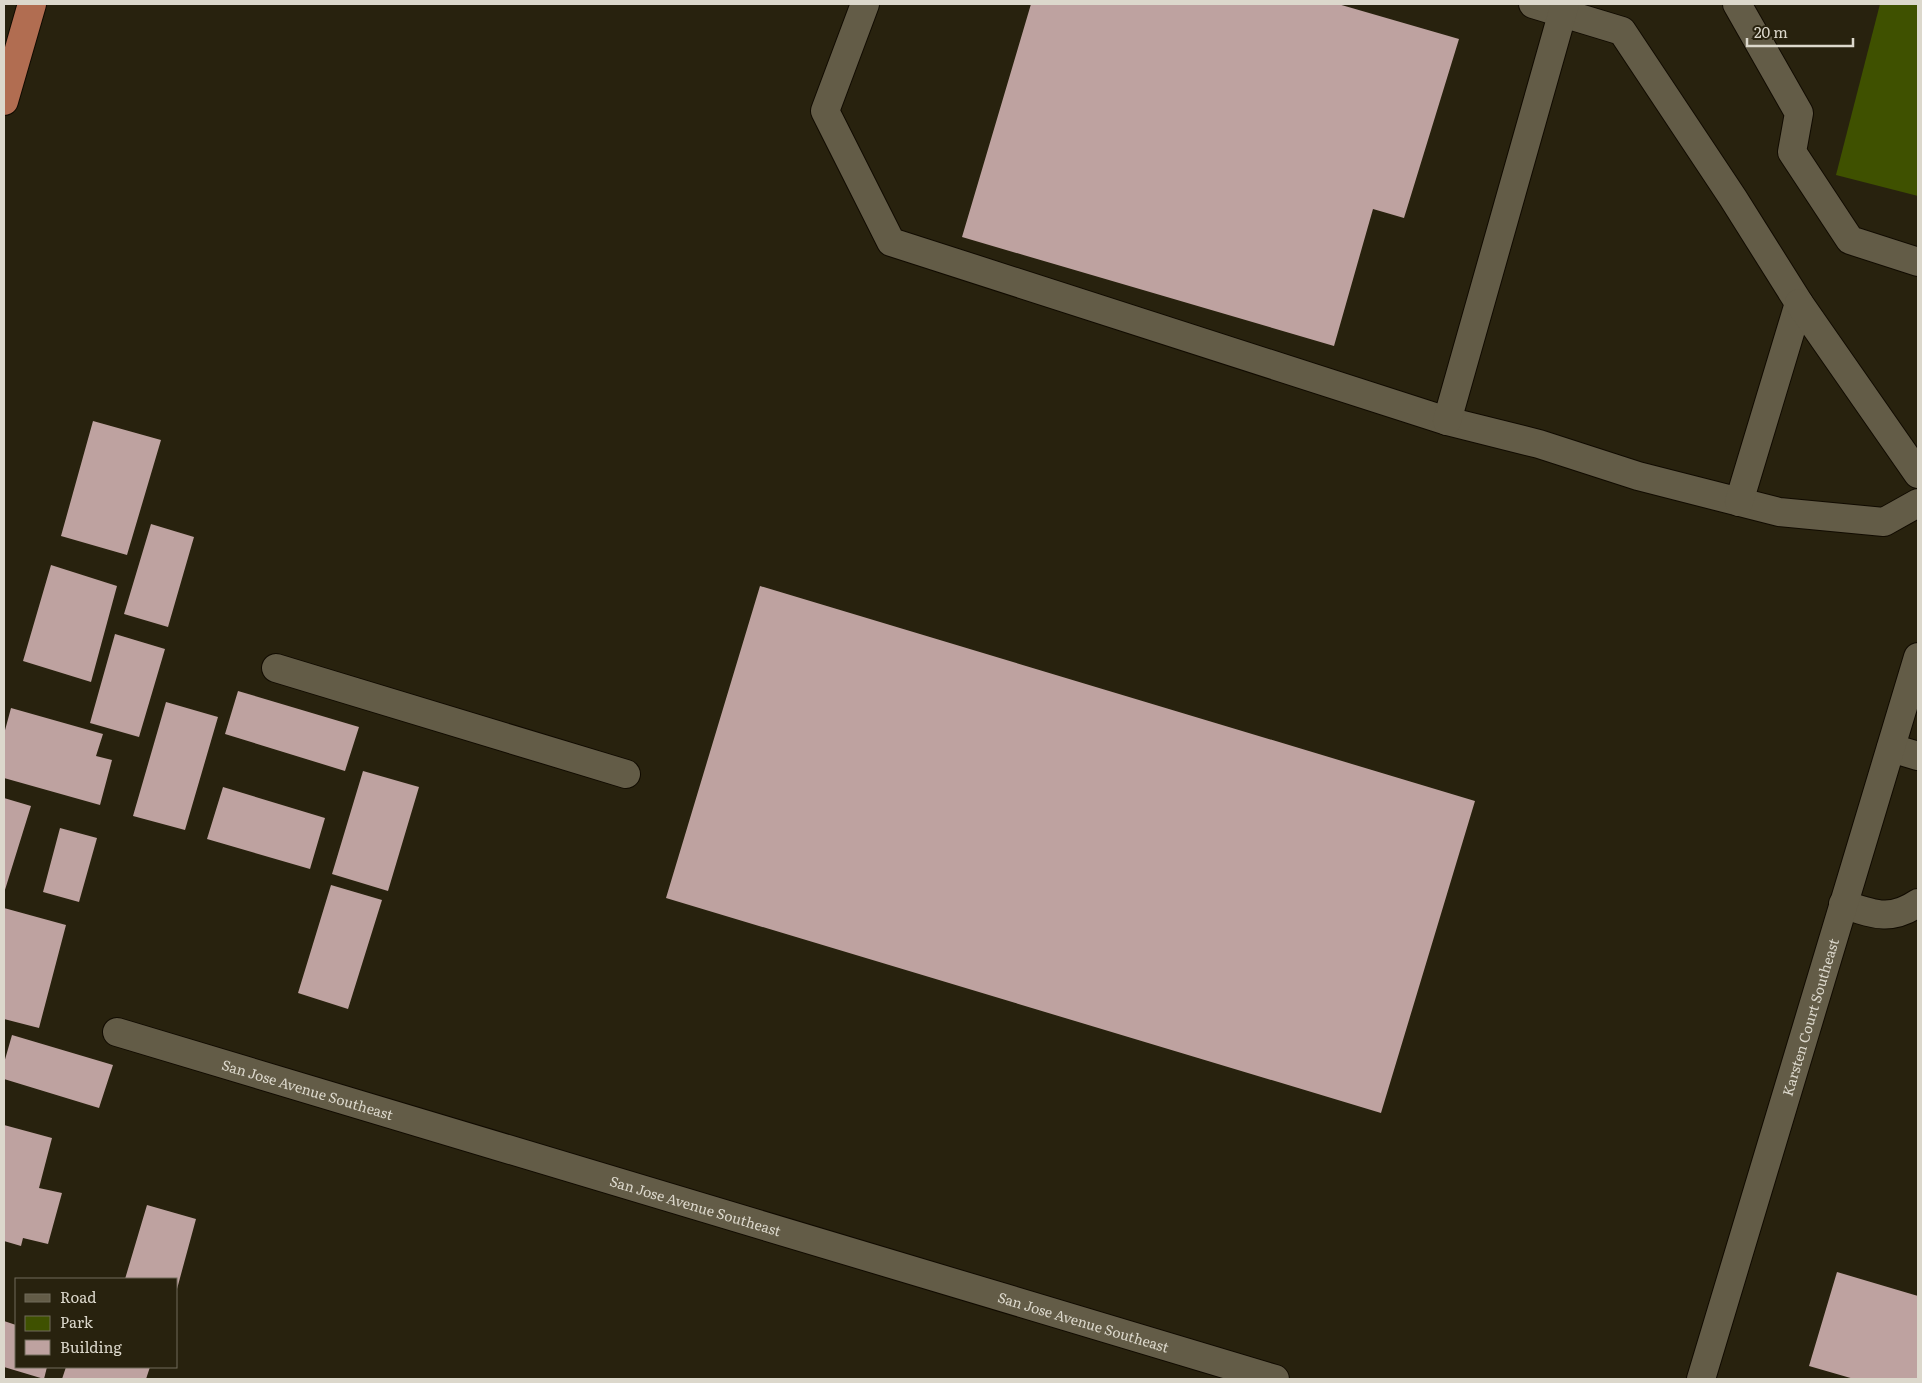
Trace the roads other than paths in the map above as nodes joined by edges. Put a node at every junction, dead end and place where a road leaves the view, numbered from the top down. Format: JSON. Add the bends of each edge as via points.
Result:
{"nodes":[{"id":1,"x":32,"y":4,"type":"edge"},
{"id":2,"x":866,"y":4,"type":"edge"},
{"id":3,"x":1534,"y":4,"type":"edge"},
{"id":4,"x":1737,"y":4,"type":"edge"},
{"id":5,"x":1564,"y":8,"type":"edge"},
{"id":6,"x":4,"y":101,"type":"edge"},
{"id":7,"x":1918,"y":262,"type":"edge"},
{"id":8,"x":1799,"y":303,"type":"junction"},
{"id":9,"x":1447,"y":421,"type":"junction"},
{"id":10,"x":1918,"y":474,"type":"edge"},
{"id":11,"x":1739,"y":502,"type":"junction"},
{"id":12,"x":1918,"y":504,"type":"edge"},
{"id":13,"x":1918,"y":657,"type":"edge"},
{"id":14,"x":276,"y":668,"type":"dead end"},
{"id":15,"x":1890,"y":748,"type":"junction"},
{"id":16,"x":1918,"y":756,"type":"edge"},
{"id":17,"x":626,"y":774,"type":"dead end"},
{"id":18,"x":1843,"y":904,"type":"junction"},
{"id":19,"x":1918,"y":904,"type":"edge"},
{"id":20,"x":117,"y":1032,"type":"dead end"},
{"id":21,"x":1275,"y":1379,"type":"edge"},
{"id":22,"x":1701,"y":1379,"type":"edge"}],
"edges":[{"from":1,"to":6,"type":"highway"},
{"from":2,"to":9,"type":"street","via":[[825,111],[891,242]]},
{"from":3,"to":5,"type":"street"},
{"from":4,"to":7,"type":"street","via":[[1799,113],[1792,152],[1850,240]]},
{"from":5,"to":8,"type":"street","via":[[1622,31]]},
{"from":5,"to":9,"type":"street"},
{"from":8,"to":10,"type":"street"},
{"from":8,"to":11,"type":"street"},
{"from":9,"to":11,"type":"street"},
{"from":11,"to":12,"type":"street","via":[[1779,512],[1884,522]]},
{"from":13,"to":15,"type":"street","name":"Karsten Court Southeast"},
{"from":14,"to":17,"type":"street"},
{"from":15,"to":16,"type":"street"},
{"from":15,"to":18,"type":"street","name":"Karsten Court Southeast"},
{"from":18,"to":19,"type":"street","via":[[1880,916],[1908,911]]},
{"from":18,"to":22,"type":"street","name":"Karsten Court Southeast"},
{"from":20,"to":21,"type":"street","name":"San Jose Avenue Southeast"}]}
